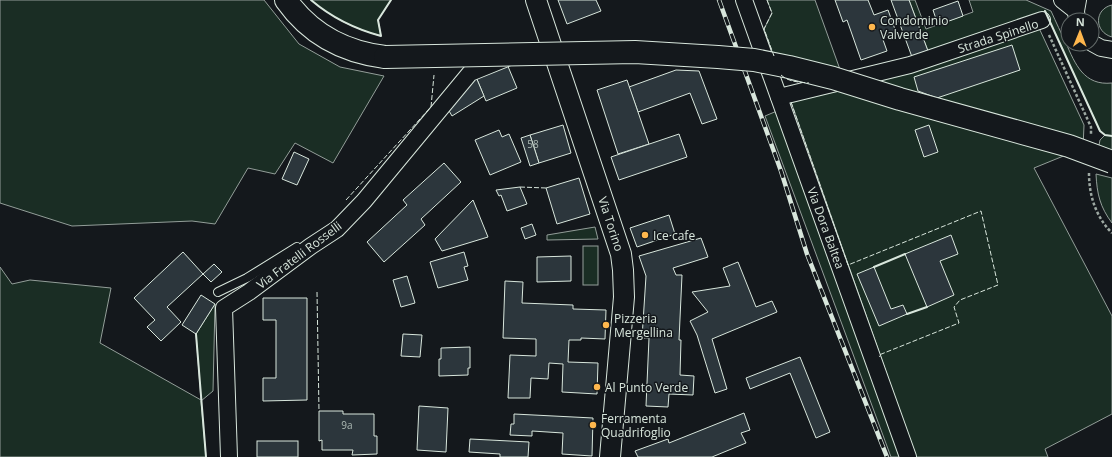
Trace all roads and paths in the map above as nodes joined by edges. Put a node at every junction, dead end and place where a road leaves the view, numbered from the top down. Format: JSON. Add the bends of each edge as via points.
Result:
{"nodes":[{"id":1,"x":286,"y":0,"type":"edge"},
{"id":2,"x":536,"y":0,"type":"edge"},
{"id":3,"x":744,"y":0,"type":"edge"},
{"id":4,"x":1062,"y":0,"type":"edge"},
{"id":5,"x":1077,"y":10,"type":"edge"},
{"id":6,"x":1042,"y":20,"type":"joint"},
{"id":7,"x":551,"y":45,"type":"junction"},
{"id":8,"x":1100,"y":47,"type":"edge"},
{"id":9,"x":1112,"y":50,"type":"edge"},
{"id":10,"x":779,"y":97,"type":"junction"},
{"id":11,"x":1091,"y":134,"type":"dead end"},
{"id":12,"x":1069,"y":146,"type":"junction"},
{"id":13,"x":1112,"y":154,"type":"edge"},
{"id":14,"x":1112,"y":162,"type":"edge"},
{"id":15,"x":1090,"y":170,"type":"dead end"},
{"id":16,"x":364,"y":201,"type":"junction"},
{"id":17,"x":1112,"y":233,"type":"edge"},
{"id":18,"x":218,"y":292,"type":"dead end"},
{"id":19,"x":229,"y":457,"type":"edge"},
{"id":20,"x":610,"y":457,"type":"edge"},
{"id":21,"x":908,"y":457,"type":"edge"}],
"edges":[{"from":1,"to":12,"type":"main road","bridge":true,"via":[[323,36],[346,48],[367,54],[385,57],[635,52],[754,60],[833,78]]},
{"from":2,"to":7,"type":"street","name":"Via Torino"},
{"from":3,"to":10,"type":"street","name":"Via Dora Baltea"},
{"from":4,"to":5,"type":"street"},
{"from":6,"to":10,"type":"street","name":"Strada Spinello","via":[[910,65]]},
{"from":6,"to":11,"type":"path","name":"Strada Spinello","via":[[1091,127]]},
{"from":7,"to":16,"type":"street","name":"Via Fratelli Rosselli","via":[[470,72]]},
{"from":7,"to":20,"type":"street","name":"Via Torino","via":[[621,254],[624,297]]},
{"from":8,"to":9,"type":"street"},
{"from":10,"to":21,"type":"street","name":"Via Dora Baltea"},
{"from":12,"to":13,"type":"main road","bridge":true},
{"from":12,"to":14,"type":"main road","bridge":true},
{"from":15,"to":17,"type":"path","via":[[1090,196]]},
{"from":16,"to":18,"type":"lane","via":[[319,234],[247,278]]},
{"from":16,"to":19,"type":"street","name":"Via Fratelli Rosselli","via":[[337,229],[224,308]]}]}
